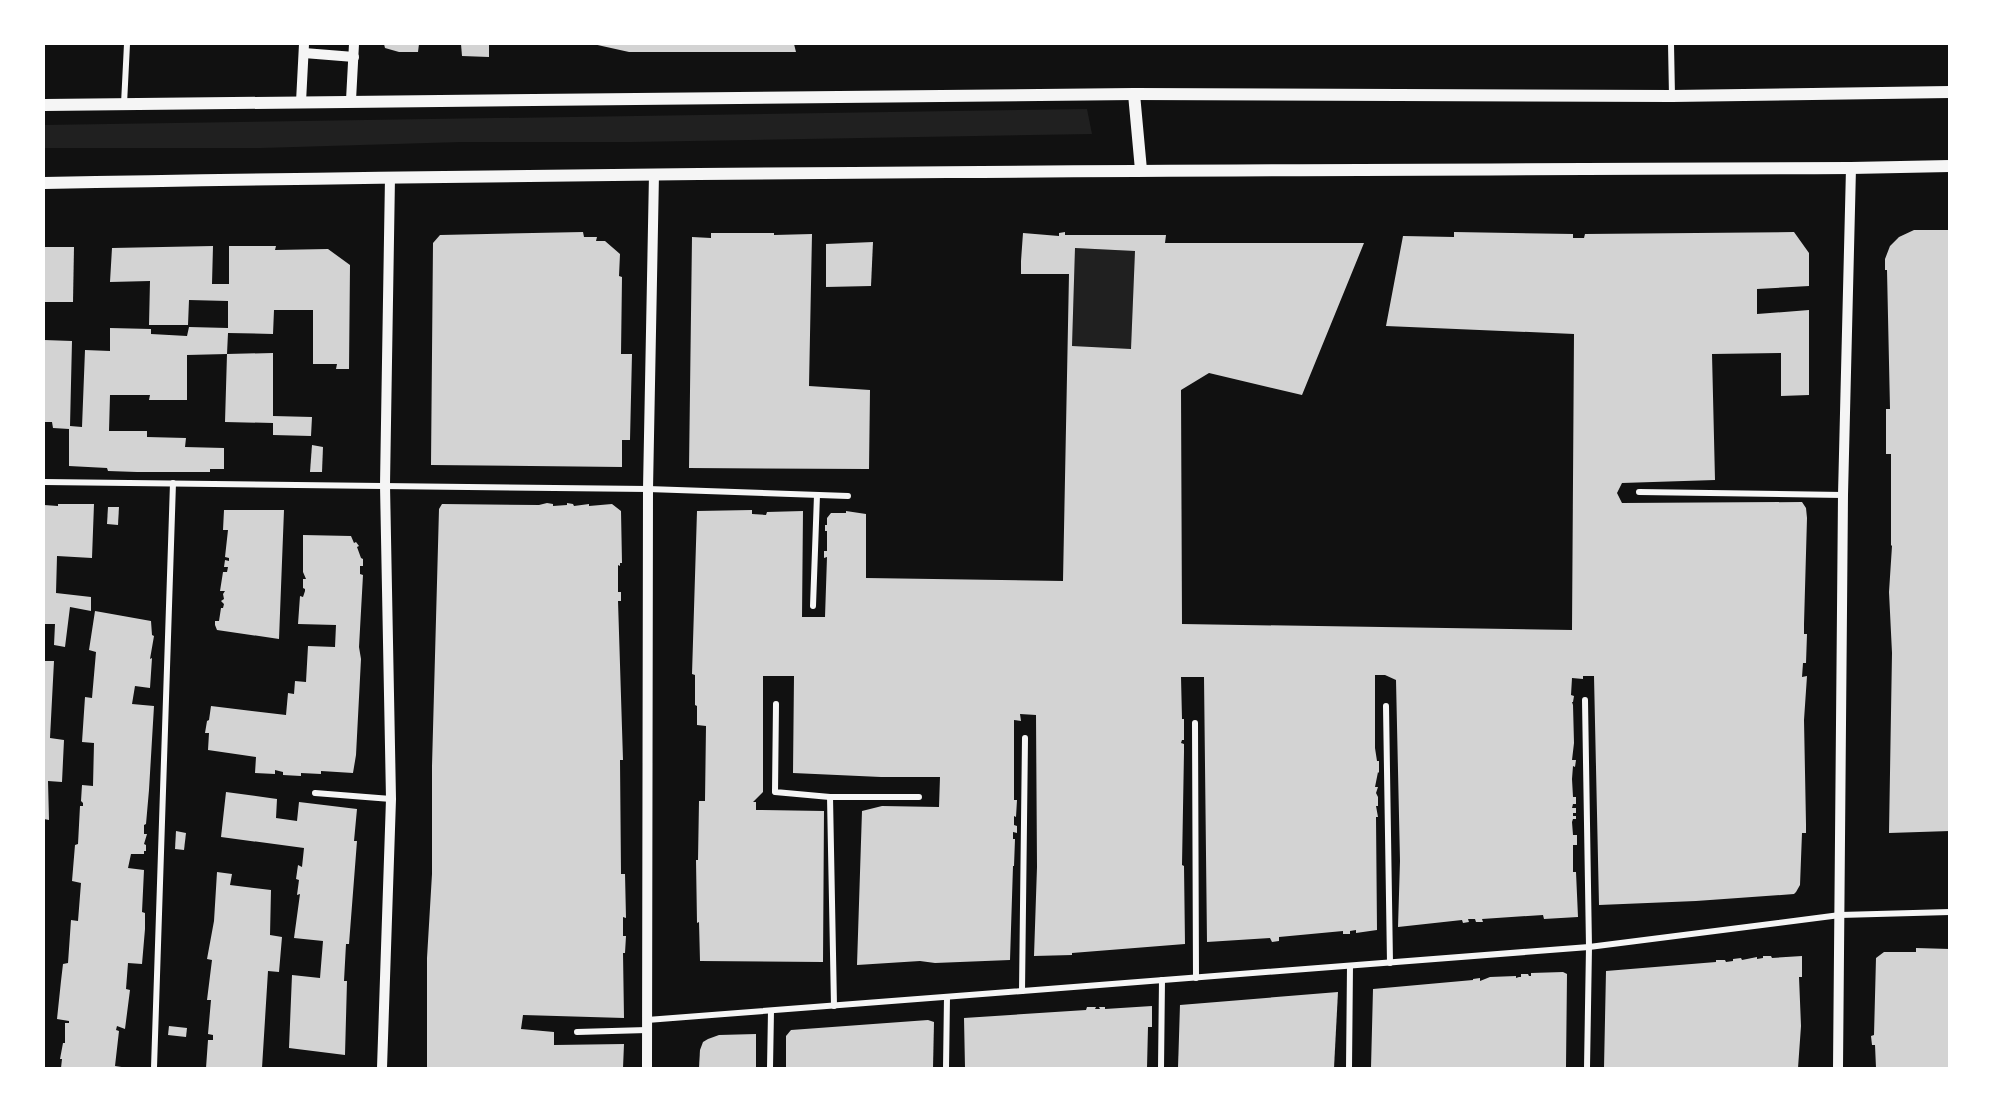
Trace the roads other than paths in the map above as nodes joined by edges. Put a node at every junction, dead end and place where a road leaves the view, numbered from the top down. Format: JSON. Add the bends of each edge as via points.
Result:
{"nodes":[{"id":1,"x":127,"y":44,"type":"edge"},
{"id":2,"x":354,"y":44,"type":"edge"},
{"id":3,"x":1671,"y":44,"type":"edge"},
{"id":4,"x":304,"y":48,"type":"edge"},
{"id":5,"x":354,"y":57,"type":"junction"},
{"id":6,"x":1950,"y":92,"type":"edge"},
{"id":7,"x":1134,"y":94,"type":"junction"},
{"id":8,"x":1672,"y":96,"type":"junction"},
{"id":9,"x":351,"y":100,"type":"junction"},
{"id":10,"x":301,"y":102,"type":"junction"},
{"id":11,"x":124,"y":104,"type":"junction"},
{"id":12,"x":44,"y":105,"type":"edge"},
{"id":13,"x":1950,"y":166,"type":"edge"},
{"id":14,"x":1851,"y":168,"type":"junction"},
{"id":15,"x":1140,"y":170,"type":"junction"},
{"id":16,"x":654,"y":174,"type":"junction"},
{"id":17,"x":390,"y":177,"type":"junction"},
{"id":18,"x":44,"y":183,"type":"edge"},
{"id":19,"x":44,"y":482,"type":"edge"},
{"id":20,"x":173,"y":483,"type":"junction"},
{"id":21,"x":385,"y":485,"type":"junction"},
{"id":22,"x":648,"y":489,"type":"junction"},
{"id":23,"x":1639,"y":492,"type":"dead end"},
{"id":24,"x":818,"y":495,"type":"junction"},
{"id":25,"x":1843,"y":495,"type":"junction"},
{"id":26,"x":848,"y":496,"type":"dead end"},
{"id":27,"x":813,"y":606,"type":"dead end"},
{"id":28,"x":1585,"y":700,"type":"dead end"},
{"id":29,"x":776,"y":704,"type":"dead end"},
{"id":30,"x":1386,"y":706,"type":"dead end"},
{"id":31,"x":1195,"y":723,"type":"dead end"},
{"id":32,"x":1025,"y":738,"type":"dead end"},
{"id":33,"x":315,"y":793,"type":"dead end"},
{"id":34,"x":830,"y":797,"type":"junction"},
{"id":35,"x":919,"y":797,"type":"dead end"},
{"id":36,"x":391,"y":799,"type":"junction"},
{"id":37,"x":1950,"y":912,"type":"edge"},
{"id":38,"x":1840,"y":915,"type":"junction"},
{"id":39,"x":1589,"y":947,"type":"junction"},
{"id":40,"x":1390,"y":963,"type":"junction"},
{"id":41,"x":1350,"y":966,"type":"junction"},
{"id":42,"x":1196,"y":978,"type":"junction"},
{"id":43,"x":1162,"y":980,"type":"junction"},
{"id":44,"x":1022,"y":991,"type":"junction"},
{"id":45,"x":947,"y":997,"type":"junction"},
{"id":46,"x":834,"y":1006,"type":"junction"},
{"id":47,"x":771,"y":1011,"type":"junction"},
{"id":48,"x":647,"y":1025,"type":"junction"},
{"id":49,"x":577,"y":1032,"type":"dead end"},
{"id":50,"x":154,"y":1068,"type":"edge"},
{"id":51,"x":382,"y":1068,"type":"edge"},
{"id":52,"x":647,"y":1068,"type":"edge"},
{"id":53,"x":770,"y":1068,"type":"edge"},
{"id":54,"x":946,"y":1068,"type":"edge"},
{"id":55,"x":1161,"y":1068,"type":"edge"},
{"id":56,"x":1349,"y":1068,"type":"edge"},
{"id":57,"x":1587,"y":1068,"type":"edge"},
{"id":58,"x":1838,"y":1068,"type":"edge"}],
"edges":[{"from":1,"to":11,"type":"street"},
{"from":2,"to":5,"type":"street"},
{"from":3,"to":8,"type":"street"},
{"from":4,"to":5,"type":"street"},
{"from":4,"to":10,"type":"street"},
{"from":5,"to":9,"type":"street"},
{"from":6,"to":8,"type":"main road"},
{"from":7,"to":8,"type":"main road"},
{"from":7,"to":9,"type":"main road"},
{"from":7,"to":15,"type":"main road"},
{"from":9,"to":10,"type":"main road"},
{"from":10,"to":11,"type":"main road"},
{"from":11,"to":12,"type":"main road"},
{"from":13,"to":14,"type":"main road"},
{"from":14,"to":15,"type":"main road"},
{"from":14,"to":25,"type":"street"},
{"from":15,"to":16,"type":"main road"},
{"from":16,"to":17,"type":"main road"},
{"from":16,"to":22,"type":"street"},
{"from":17,"to":18,"type":"main road"},
{"from":17,"to":21,"type":"street"},
{"from":19,"to":20,"type":"street"},
{"from":20,"to":21,"type":"street"},
{"from":20,"to":50,"type":"street"},
{"from":21,"to":22,"type":"street"},
{"from":21,"to":36,"type":"street"},
{"from":22,"to":24,"type":"street"},
{"from":22,"to":48,"type":"street"},
{"from":23,"to":25,"type":"street"},
{"from":24,"to":26,"type":"street"},
{"from":24,"to":27,"type":"street"},
{"from":25,"to":38,"type":"street"},
{"from":28,"to":39,"type":"street"},
{"from":29,"to":34,"type":"street","via":[[775,792]]},
{"from":30,"to":40,"type":"street"},
{"from":31,"to":42,"type":"street"},
{"from":32,"to":44,"type":"street"},
{"from":33,"to":36,"type":"street"},
{"from":34,"to":35,"type":"street"},
{"from":34,"to":46,"type":"street"},
{"from":36,"to":51,"type":"street"},
{"from":37,"to":38,"type":"street"},
{"from":38,"to":39,"type":"street"},
{"from":38,"to":58,"type":"street"},
{"from":39,"to":40,"type":"street"},
{"from":39,"to":57,"type":"street"},
{"from":40,"to":41,"type":"street"},
{"from":41,"to":42,"type":"street"},
{"from":41,"to":56,"type":"street"},
{"from":42,"to":43,"type":"street"},
{"from":43,"to":44,"type":"street"},
{"from":43,"to":55,"type":"street"},
{"from":44,"to":45,"type":"street"},
{"from":45,"to":46,"type":"street"},
{"from":45,"to":54,"type":"street"},
{"from":46,"to":47,"type":"street"},
{"from":47,"to":48,"type":"street"},
{"from":47,"to":53,"type":"street"},
{"from":48,"to":49,"type":"street"},
{"from":48,"to":52,"type":"street"}]}
